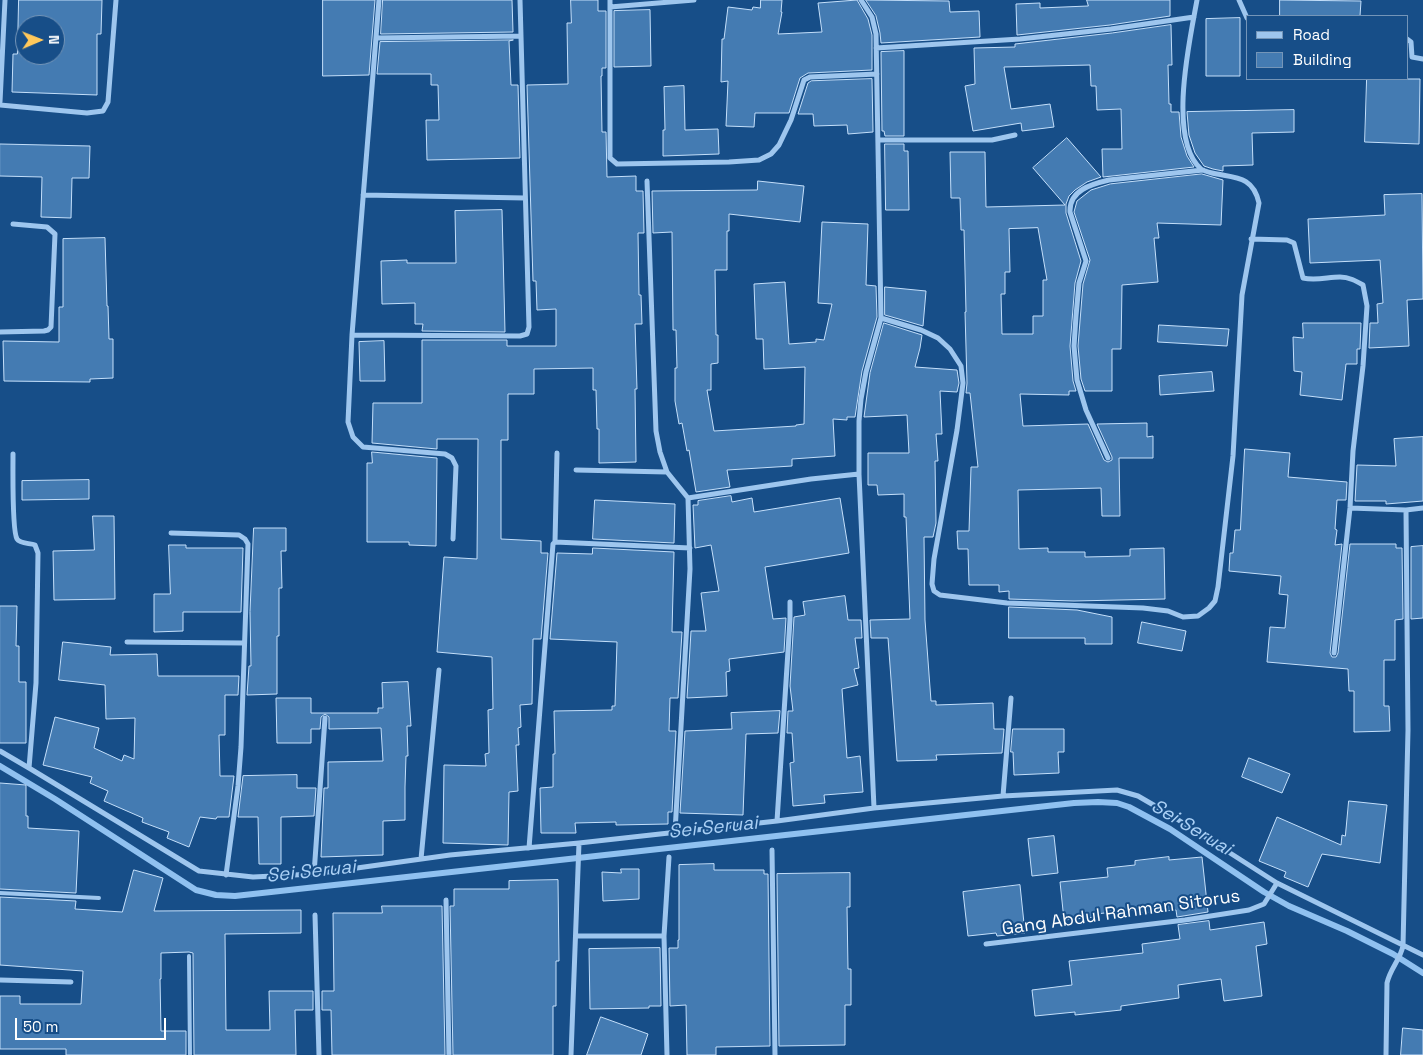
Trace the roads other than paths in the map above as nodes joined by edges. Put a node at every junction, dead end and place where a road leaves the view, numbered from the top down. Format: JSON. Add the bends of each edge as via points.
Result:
{"nodes":[{"id":1,"x":5,"y":0,"type":"edge"},
{"id":2,"x":116,"y":0,"type":"edge"},
{"id":3,"x":379,"y":0,"type":"edge"},
{"id":4,"x":520,"y":0,"type":"edge"},
{"id":5,"x":610,"y":0,"type":"edge"},
{"id":6,"x":694,"y":0,"type":"edge"},
{"id":7,"x":861,"y":0,"type":"edge"},
{"id":8,"x":1197,"y":0,"type":"edge"},
{"id":9,"x":1239,"y":0,"type":"edge"},
{"id":10,"x":610,"y":7,"type":"junction"},
{"id":11,"x":1246,"y":16,"type":"edge"},
{"id":12,"x":1194,"y":17,"type":"junction"},
{"id":13,"x":521,"y":36,"type":"junction"},
{"id":14,"x":376,"y":38,"type":"junction"},
{"id":15,"x":1408,"y":40,"type":"edge"},
{"id":16,"x":876,"y":48,"type":"junction"},
{"id":17,"x":1423,"y":59,"type":"edge"},
{"id":18,"x":877,"y":74,"type":"junction"},
{"id":19,"x":0,"y":103,"type":"edge"},
{"id":20,"x":1015,"y":135,"type":"dead end"},
{"id":21,"x":878,"y":140,"type":"junction"},
{"id":22,"x":1203,"y":170,"type":"junction"},
{"id":23,"x":647,"y":181,"type":"dead end"},
{"id":24,"x":363,"y":195,"type":"junction"},
{"id":25,"x":525,"y":198,"type":"junction"},
{"id":26,"x":13,"y":224,"type":"dead end"},
{"id":27,"x":1251,"y":239,"type":"junction"},
{"id":28,"x":881,"y":318,"type":"junction"},
{"id":29,"x":0,"y":332,"type":"edge"},
{"id":30,"x":352,"y":335,"type":"junction"},
{"id":31,"x":557,"y":453,"type":"dead end"},
{"id":32,"x":13,"y":454,"type":"dead end"},
{"id":33,"x":1108,"y":458,"type":"dead end"},
{"id":34,"x":576,"y":470,"type":"dead end"},
{"id":35,"x":667,"y":472,"type":"junction"},
{"id":36,"x":859,"y":474,"type":"junction"},
{"id":37,"x":688,"y":498,"type":"junction"},
{"id":38,"x":1350,"y":508,"type":"junction"},
{"id":39,"x":1423,"y":508,"type":"edge"},
{"id":40,"x":1406,"y":510,"type":"junction"},
{"id":41,"x":171,"y":533,"type":"dead end"},
{"id":42,"x":452,"y":539,"type":"dead end"},
{"id":43,"x":555,"y":542,"type":"junction"},
{"id":44,"x":690,"y":548,"type":"junction"},
{"id":45,"x":790,"y":602,"type":"dead end"},
{"id":46,"x":127,"y":642,"type":"dead end"},
{"id":47,"x":244,"y":643,"type":"junction"},
{"id":48,"x":1334,"y":653,"type":"dead end"},
{"id":49,"x":440,"y":670,"type":"dead end"},
{"id":50,"x":1011,"y":698,"type":"dead end"},
{"id":51,"x":325,"y":718,"type":"dead end"},
{"id":52,"x":0,"y":752,"type":"edge"},
{"id":53,"x":30,"y":768,"type":"junction"},
{"id":54,"x":1003,"y":796,"type":"junction"},
{"id":55,"x":874,"y":808,"type":"junction"},
{"id":56,"x":777,"y":821,"type":"junction"},
{"id":57,"x":674,"y":832,"type":"junction"},
{"id":58,"x":579,"y":843,"type":"junction"},
{"id":59,"x":530,"y":848,"type":"junction"},
{"id":60,"x":772,"y":850,"type":"dead end"},
{"id":61,"x":669,"y":857,"type":"dead end"},
{"id":62,"x":421,"y":860,"type":"junction"},
{"id":63,"x":314,"y":874,"type":"junction"},
{"id":64,"x":226,"y":875,"type":"junction"},
{"id":65,"x":1277,"y":883,"type":"junction"},
{"id":66,"x":0,"y":893,"type":"edge"},
{"id":67,"x":99,"y":898,"type":"dead end"},
{"id":68,"x":446,"y":900,"type":"dead end"},
{"id":69,"x":315,"y":915,"type":"dead end"},
{"id":70,"x":576,"y":936,"type":"junction"},
{"id":71,"x":664,"y":936,"type":"junction"},
{"id":72,"x":986,"y":944,"type":"dead end"},
{"id":73,"x":1403,"y":946,"type":"junction"},
{"id":74,"x":1423,"y":955,"type":"edge"},
{"id":75,"x":189,"y":956,"type":"dead end"},
{"id":76,"x":0,"y":980,"type":"edge"},
{"id":77,"x":71,"y":982,"type":"dead end"},
{"id":78,"x":190,"y":1055,"type":"edge"},
{"id":79,"x":319,"y":1055,"type":"edge"},
{"id":80,"x":449,"y":1055,"type":"edge"},
{"id":81,"x":571,"y":1055,"type":"edge"},
{"id":82,"x":667,"y":1055,"type":"edge"},
{"id":83,"x":775,"y":1055,"type":"edge"},
{"id":84,"x":1386,"y":1055,"type":"edge"}],
"edges":[{"from":1,"to":19,"type":"street"},
{"from":2,"to":19,"type":"street","via":[[108,102],[102,111]]},
{"from":3,"to":14,"type":"street"},
{"from":4,"to":13,"type":"street"},
{"from":5,"to":10,"type":"street"},
{"from":6,"to":10,"type":"street"},
{"from":7,"to":16,"type":"street","via":[[872,17]]},
{"from":8,"to":12,"type":"street"},
{"from":9,"to":11,"type":"street"},
{"from":10,"to":18,"type":"street","via":[[610,158],[617,164],[759,160],[779,145],[804,80]]},
{"from":12,"to":16,"type":"street","via":[[1020,39]]},
{"from":12,"to":22,"type":"street","via":[[1182,109],[1189,149]]},
{"from":13,"to":14,"type":"street"},
{"from":13,"to":25,"type":"street"},
{"from":14,"to":24,"type":"street"},
{"from":15,"to":17,"type":"street","via":[[1411,42],[1410,56]]},
{"from":16,"to":18,"type":"street"},
{"from":18,"to":21,"type":"street"},
{"from":20,"to":21,"type":"street","via":[[992,140]]},
{"from":21,"to":28,"type":"street"},
{"from":22,"to":27,"type":"street","via":[[1241,178],[1251,184],[1259,202]]},
{"from":22,"to":33,"type":"street","via":[[1096,183],[1076,194],[1070,204],[1086,261],[1079,283],[1076,316],[1077,380],[1086,410]]},
{"from":23,"to":35,"type":"street","via":[[656,431]]},
{"from":24,"to":25,"type":"street"},
{"from":24,"to":30,"type":"street"},
{"from":25,"to":30,"type":"street","via":[[527,334]]},
{"from":26,"to":29,"type":"street","via":[[47,227],[55,234],[51,327],[44,331]]},
{"from":27,"to":28,"type":"street","via":[[1242,295],[1233,456],[1218,587],[1214,601],[1198,616],[1144,608],[1007,603],[940,595],[934,591],[934,559],[963,383],[961,366],[938,338]]},
{"from":27,"to":38,"type":"street","via":[[1294,243],[1303,278],[1342,277],[1363,285],[1367,306]]},
{"from":28,"to":36,"type":"street","via":[[861,398]]},
{"from":30,"to":42,"type":"street","via":[[348,422],[352,437],[363,447],[445,454],[452,458],[456,466]]},
{"from":31,"to":43,"type":"street"},
{"from":32,"to":53,"type":"street","via":[[16,537],[21,542],[35,545],[38,553],[36,683]]},
{"from":34,"to":35,"type":"street"},
{"from":35,"to":37,"type":"street"},
{"from":36,"to":37,"type":"street"},
{"from":36,"to":55,"type":"street"},
{"from":37,"to":44,"type":"street"},
{"from":38,"to":40,"type":"street"},
{"from":38,"to":48,"type":"street"},
{"from":39,"to":40,"type":"street"},
{"from":40,"to":73,"type":"street","via":[[1408,730]]},
{"from":41,"to":47,"type":"street","via":[[239,535],[247,541]]},
{"from":43,"to":44,"type":"street"},
{"from":43,"to":59,"type":"street"},
{"from":44,"to":57,"type":"street"},
{"from":45,"to":56,"type":"street"},
{"from":46,"to":47,"type":"street"},
{"from":47,"to":64,"type":"street","via":[[238,786]]},
{"from":49,"to":62,"type":"street"},
{"from":50,"to":54,"type":"street"},
{"from":51,"to":63,"type":"street"},
{"from":52,"to":53,"type":"street"},
{"from":53,"to":64,"type":"street","via":[[199,871]]},
{"from":54,"to":55,"type":"street"},
{"from":54,"to":65,"type":"street","via":[[1117,790],[1138,796]]},
{"from":55,"to":56,"type":"street"},
{"from":56,"to":57,"type":"street"},
{"from":57,"to":58,"type":"street"},
{"from":58,"to":59,"type":"street"},
{"from":58,"to":70,"type":"street"},
{"from":59,"to":62,"type":"street"},
{"from":60,"to":83,"type":"street"},
{"from":61,"to":71,"type":"street"},
{"from":62,"to":63,"type":"street"},
{"from":63,"to":64,"type":"street"},
{"from":65,"to":72,"type":"street","name":"Gang Abdul Rahman Sitorus","via":[[1264,904],[1249,910]]},
{"from":65,"to":73,"type":"street"},
{"from":66,"to":67,"type":"lane"},
{"from":68,"to":80,"type":"street"},
{"from":69,"to":79,"type":"street"},
{"from":70,"to":71,"type":"street"},
{"from":70,"to":81,"type":"street"},
{"from":71,"to":82,"type":"street"},
{"from":73,"to":74,"type":"street"},
{"from":73,"to":84,"type":"street","via":[[1387,983]]},
{"from":75,"to":78,"type":"lane"},
{"from":76,"to":77,"type":"street"}]}
